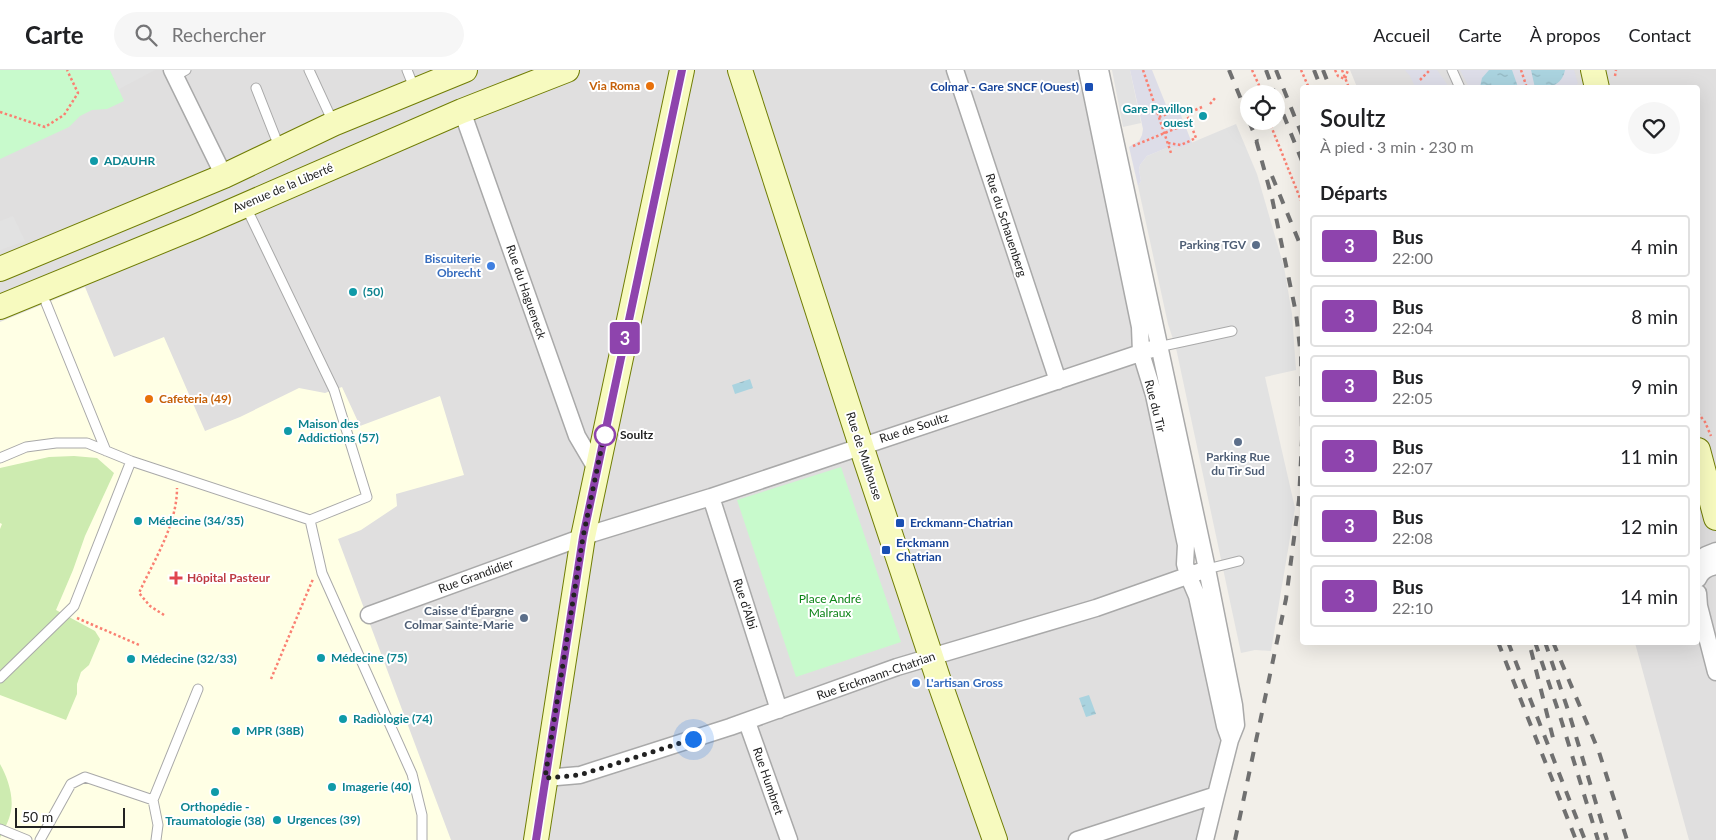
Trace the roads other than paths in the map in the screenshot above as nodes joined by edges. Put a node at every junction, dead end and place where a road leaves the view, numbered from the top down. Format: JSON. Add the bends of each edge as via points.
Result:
{"nodes":[{"id":1,"x":309,"y":70,"type":"edge"},
{"id":2,"x":465,"y":70,"type":"edge"},
{"id":3,"x":566,"y":70,"type":"edge"},
{"id":4,"x":682,"y":70,"type":"edge"},
{"id":5,"x":740,"y":70,"type":"edge"},
{"id":6,"x":955,"y":70,"type":"edge"},
{"id":7,"x":1087,"y":70,"type":"edge"},
{"id":8,"x":1100,"y":70,"type":"edge"},
{"id":9,"x":1452,"y":70,"type":"edge"},
{"id":10,"x":178,"y":72,"type":"edge"},
{"id":11,"x":411,"y":80,"type":"edge"},
{"id":12,"x":1459,"y":85,"type":"edge"},
{"id":13,"x":256,"y":88,"type":"dead end"},
{"id":14,"x":462,"y":111,"type":"junction"},
{"id":15,"x":334,"y":124,"type":"junction"},
{"id":16,"x":1111,"y":144,"type":"junction"},
{"id":17,"x":280,"y":149,"type":"junction"},
{"id":18,"x":224,"y":176,"type":"junction"},
{"id":19,"x":245,"y":204,"type":"junction"},
{"id":20,"x":0,"y":270,"type":"edge"},
{"id":21,"x":46,"y":303,"type":"dead end"},
{"id":22,"x":0,"y":307,"type":"edge"},
{"id":23,"x":1232,"y":331,"type":"dead end"},
{"id":24,"x":1158,"y":347,"type":"junction"},
{"id":25,"x":1141,"y":353,"type":"junction"},
{"id":26,"x":1058,"y":381,"type":"junction"},
{"id":27,"x":861,"y":446,"type":"junction"},
{"id":28,"x":1705,"y":446,"type":"edge"},
{"id":29,"x":106,"y":450,"type":"junction"},
{"id":30,"x":0,"y":458,"type":"edge"},
{"id":31,"x":131,"y":461,"type":"junction"},
{"id":32,"x":597,"y":470,"type":"junction"},
{"id":33,"x":711,"y":497,"type":"junction"},
{"id":34,"x":1716,"y":518,"type":"edge"},
{"id":35,"x":310,"y":520,"type":"junction"},
{"id":36,"x":583,"y":537,"type":"junction"},
{"id":37,"x":1716,"y":551,"type":"edge"},
{"id":38,"x":1239,"y":561,"type":"dead end"},
{"id":39,"x":1716,"y":566,"type":"edge"},
{"id":40,"x":1700,"y":567,"type":"edge"},
{"id":41,"x":1207,"y":569,"type":"junction"},
{"id":42,"x":1700,"y":570,"type":"edge"},
{"id":43,"x":1188,"y":575,"type":"junction"},
{"id":44,"x":1700,"y":609,"type":"edge"},
{"id":45,"x":369,"y":615,"type":"dead end"},
{"id":46,"x":931,"y":656,"type":"junction"},
{"id":47,"x":1716,"y":672,"type":"edge"},
{"id":48,"x":0,"y":678,"type":"edge"},
{"id":49,"x":198,"y":689,"type":"dead end"},
{"id":50,"x":779,"y":710,"type":"junction"},
{"id":51,"x":747,"y":722,"type":"junction"},
{"id":52,"x":1230,"y":740,"type":"junction"},
{"id":53,"x":545,"y":778,"type":"junction"},
{"id":54,"x":1216,"y":795,"type":"junction"},
{"id":55,"x":153,"y":800,"type":"junction"},
{"id":56,"x":0,"y":829,"type":"edge"},
{"id":57,"x":27,"y":840,"type":"edge"},
{"id":58,"x":40,"y":840,"type":"edge"},
{"id":59,"x":156,"y":840,"type":"edge"},
{"id":60,"x":422,"y":840,"type":"edge"},
{"id":61,"x":536,"y":840,"type":"edge"},
{"id":62,"x":789,"y":840,"type":"edge"},
{"id":63,"x":995,"y":840,"type":"edge"},
{"id":64,"x":1077,"y":840,"type":"edge"},
{"id":65,"x":1205,"y":840,"type":"edge"}],
"edges":[{"from":1,"to":15,"type":"lane"},
{"from":2,"to":11,"type":"main road"},
{"from":3,"to":14,"type":"main road","name":"Avenue de la Liberté"},
{"from":4,"to":32,"type":"main road"},
{"from":5,"to":27,"type":"main road","name":"Rue de Mulhouse"},
{"from":6,"to":26,"type":"street","name":"Rue du Schauenberg"},
{"from":7,"to":16,"type":"street","name":"Rue du Tir"},
{"from":8,"to":16,"type":"street","name":"Rue du Tir"},
{"from":9,"to":12,"type":"lane"},
{"from":10,"to":18,"type":"street"},
{"from":11,"to":15,"type":"main road"},
{"from":13,"to":17,"type":"lane"},
{"from":14,"to":19,"type":"main road","name":"Avenue de la Liberté"},
{"from":14,"to":32,"type":"street","name":"Rue du Hagueneck","via":[[577,436]]},
{"from":15,"to":17,"type":"main road"},
{"from":16,"to":24,"type":"street","name":"Rue du Tir"},
{"from":16,"to":25,"type":"street","name":"Rue du Tir","via":[[1140,327]]},
{"from":17,"to":18,"type":"main road"},
{"from":18,"to":20,"type":"main road"},
{"from":19,"to":22,"type":"main road","name":"Avenue de la Liberté"},
{"from":19,"to":35,"type":"lane","via":[[334,390],[367,496]]},
{"from":21,"to":29,"type":"lane"},
{"from":23,"to":24,"type":"lane"},
{"from":24,"to":25,"type":"street","name":"Rue de Soultz"},
{"from":24,"to":41,"type":"street","name":"Rue du Tir"},
{"from":25,"to":26,"type":"street","name":"Rue de Soultz"},
{"from":25,"to":43,"type":"street","name":"Rue du Tir","via":[[1154,395],[1186,544]]},
{"from":26,"to":27,"type":"street","name":"Rue de Soultz"},
{"from":27,"to":33,"type":"street","name":"Rue de Soultz"},
{"from":27,"to":46,"type":"main road","name":"Rue de Mulhouse"},
{"from":28,"to":34,"type":"main road"},
{"from":29,"to":30,"type":"lane","via":[[87,443],[56,443],[26,447]]},
{"from":29,"to":31,"type":"lane"},
{"from":31,"to":35,"type":"lane"},
{"from":31,"to":48,"type":"lane","via":[[74,606]]},
{"from":32,"to":36,"type":"main road"},
{"from":33,"to":36,"type":"street","name":"Rue de Soultz"},
{"from":33,"to":50,"type":"street","name":"Rue d'Albi"},
{"from":35,"to":60,"type":"lane","via":[[322,573],[412,774],[422,815]]},
{"from":36,"to":45,"type":"street","name":"Rue Grandidier"},
{"from":36,"to":53,"type":"main road"},
{"from":37,"to":40,"type":"street","via":[[1706,555]]},
{"from":38,"to":41,"type":"lane"},
{"from":39,"to":42,"type":"street"},
{"from":41,"to":43,"type":"street","name":"Rue Erckmann-Chatrian"},
{"from":41,"to":52,"type":"street","name":"Rue du Tir","via":[[1234,704],[1236,725]]},
{"from":43,"to":46,"type":"street","name":"Rue Erckmann-Chatrian","via":[[1096,608]]},
{"from":43,"to":52,"type":"street","name":"Rue du Tir","via":[[1197,596]]},
{"from":44,"to":47,"type":"street"},
{"from":46,"to":50,"type":"street","name":"Rue Erckmann-Chatrian"},
{"from":46,"to":63,"type":"main road","name":"Rue de Mulhouse"},
{"from":49,"to":55,"type":"lane"},
{"from":50,"to":51,"type":"street","name":"Rue Erckmann-Chatrian"},
{"from":51,"to":53,"type":"street","name":"Rue Erckmann-Chatrian","via":[[580,775]]},
{"from":51,"to":62,"type":"street","name":"Rue Humbret"},
{"from":52,"to":54,"type":"street","name":"Rue du Tir"},
{"from":53,"to":61,"type":"main road"},
{"from":54,"to":64,"type":"street"},
{"from":54,"to":65,"type":"street","name":"Rue du Tir"},
{"from":55,"to":58,"type":"lane","via":[[86,777],[71,784]]},
{"from":55,"to":59,"type":"lane","via":[[158,825]]},
{"from":56,"to":57,"type":"lane"}]}
